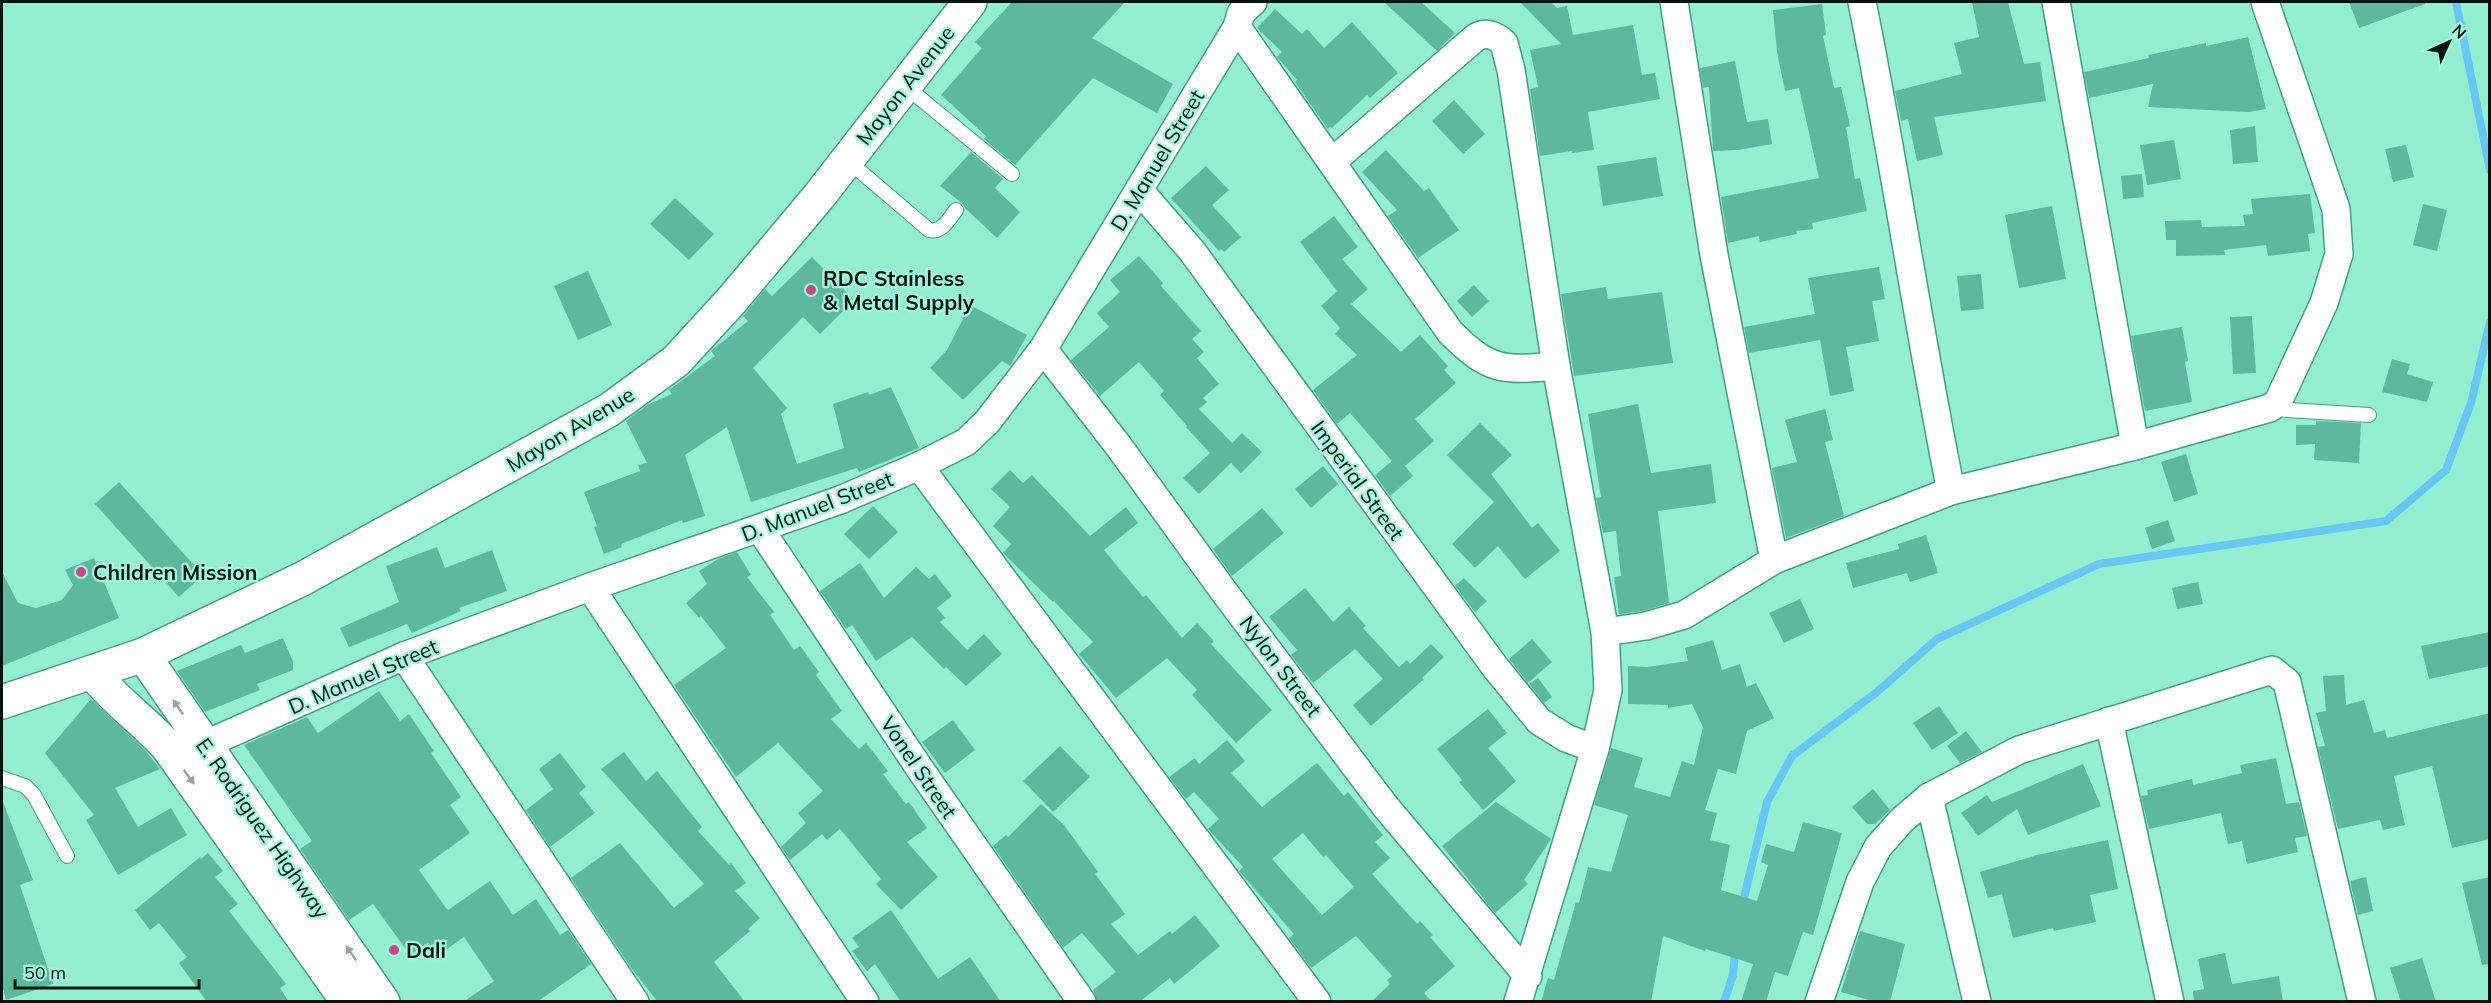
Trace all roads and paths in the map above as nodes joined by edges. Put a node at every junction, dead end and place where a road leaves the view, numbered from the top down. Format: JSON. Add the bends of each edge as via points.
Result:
{"nodes":[{"id":1,"x":970,"y":2,"type":"edge"},
{"id":2,"x":1253,"y":2,"type":"edge"},
{"id":3,"x":1674,"y":2,"type":"edge"},
{"id":4,"x":1862,"y":2,"type":"edge"},
{"id":5,"x":2056,"y":2,"type":"edge"},
{"id":6,"x":2265,"y":2,"type":"edge"},
{"id":7,"x":1238,"y":27,"type":"junction"},
{"id":8,"x":904,"y":86,"type":"junction"},
{"id":9,"x":847,"y":160,"type":"junction"},
{"id":10,"x":1332,"y":161,"type":"junction"},
{"id":11,"x":1012,"y":174,"type":"dead end"},
{"id":12,"x":1140,"y":190,"type":"junction"},
{"id":13,"x":956,"y":210,"type":"dead end"},
{"id":14,"x":1043,"y":349,"type":"junction"},
{"id":15,"x":1556,"y":366,"type":"junction"},
{"id":16,"x":2270,"y":408,"type":"junction"},
{"id":17,"x":2368,"y":414,"type":"dead end"},
{"id":18,"x":2135,"y":446,"type":"junction"},
{"id":19,"x":919,"y":466,"type":"junction"},
{"id":20,"x":1951,"y":491,"type":"junction"},
{"id":21,"x":760,"y":529,"type":"junction"},
{"id":22,"x":1774,"y":560,"type":"junction"},
{"id":23,"x":590,"y":587,"type":"junction"},
{"id":24,"x":1605,"y":632,"type":"junction"},
{"id":25,"x":143,"y":654,"type":"junction"},
{"id":26,"x":404,"y":656,"type":"junction"},
{"id":27,"x":93,"y":673,"type":"junction"},
{"id":28,"x":2,"y":702,"type":"edge"},
{"id":29,"x":2109,"y":721,"type":"junction"},
{"id":30,"x":204,"y":745,"type":"junction"},
{"id":31,"x":1595,"y":748,"type":"junction"},
{"id":32,"x":2,"y":778,"type":"edge"},
{"id":33,"x":1929,"y":797,"type":"junction"},
{"id":34,"x":67,"y":856,"type":"dead end"},
{"id":35,"x":1528,"y":976,"type":"junction"},
{"id":36,"x":348,"y":1002,"type":"edge"},
{"id":37,"x":383,"y":1002,"type":"edge"},
{"id":38,"x":635,"y":1002,"type":"edge"},
{"id":39,"x":865,"y":1002,"type":"edge"},
{"id":40,"x":1082,"y":1002,"type":"edge"},
{"id":41,"x":1317,"y":1002,"type":"edge"},
{"id":42,"x":1518,"y":1002,"type":"edge"},
{"id":43,"x":1819,"y":1002,"type":"edge"},
{"id":44,"x":1977,"y":1002,"type":"edge"},
{"id":45,"x":2170,"y":1002,"type":"edge"},
{"id":46,"x":2362,"y":1002,"type":"edge"}],
"edges":[{"from":1,"to":8,"type":"main road","name":"Mayon Avenue"},
{"from":2,"to":7,"type":"street","name":"D. Manuel Street","via":[[1241,13]]},
{"from":3,"to":22,"type":"street","via":[[1714,255]]},
{"from":4,"to":20,"type":"street"},
{"from":5,"to":18,"type":"street"},
{"from":6,"to":16,"type":"street","via":[[2336,209],[2339,254],[2324,303],[2289,382]]},
{"from":7,"to":10,"type":"street"},
{"from":7,"to":12,"type":"street","name":"D. Manuel Street"},
{"from":8,"to":9,"type":"main road","name":"Mayon Avenue"},
{"from":8,"to":11,"type":"lane"},
{"from":9,"to":13,"type":"lane","via":[[929,230],[941,229]]},
{"from":9,"to":25,"type":"main road","name":"Mayon Avenue","via":[[676,362],[609,410],[302,579]]},
{"from":10,"to":15,"type":"street","via":[[1450,332],[1471,353],[1488,364],[1522,369]]},
{"from":10,"to":15,"type":"street","via":[[1474,38],[1488,34],[1501,40],[1511,70]]},
{"from":12,"to":14,"type":"street","name":"D. Manuel Street"},
{"from":12,"to":31,"type":"street","name":"Imperial Street","via":[[1192,251],[1495,667],[1548,729]]},
{"from":14,"to":19,"type":"street","name":"D. Manuel Street","via":[[987,422],[966,442]]},
{"from":14,"to":35,"type":"street","name":"Nylon Street","via":[[1118,444],[1385,806]]},
{"from":15,"to":24,"type":"street"},
{"from":16,"to":17,"type":"lane"},
{"from":16,"to":18,"type":"street"},
{"from":18,"to":20,"type":"street"},
{"from":19,"to":21,"type":"street","name":"D. Manuel Street"},
{"from":19,"to":41,"type":"street"},
{"from":20,"to":22,"type":"street"},
{"from":21,"to":23,"type":"street","name":"D. Manuel Street"},
{"from":21,"to":40,"type":"street","name":"Vonel Street"},
{"from":22,"to":24,"type":"street","via":[[1684,615]]},
{"from":23,"to":26,"type":"street","name":"D. Manuel Street"},
{"from":23,"to":39,"type":"street"},
{"from":24,"to":31,"type":"street","via":[[1608,690]]},
{"from":25,"to":27,"type":"main road","name":"Mayon Avenue"},
{"from":30,"to":25,"type":"main road","name":"E. Rodriguez Highway","one_way":true},
{"from":26,"to":30,"type":"street","name":"D. Manuel Street"},
{"from":26,"to":38,"type":"street"},
{"from":27,"to":28,"type":"main road","name":"Mayon Avenue"},
{"from":27,"to":36,"type":"main road","name":"E. Rodriguez Highway","one_way":true,"via":[[166,746]]},
{"from":29,"to":33,"type":"street","via":[[2019,750]]},
{"from":29,"to":45,"type":"street"},
{"from":29,"to":46,"type":"street","via":[[2268,670],[2282,676],[2287,682]]},
{"from":37,"to":30,"type":"main road","name":"E. Rodriguez Highway","one_way":true},
{"from":31,"to":35,"type":"street"},
{"from":32,"to":34,"type":"lane","via":[[25,786],[34,795]]},
{"from":33,"to":43,"type":"street","via":[[1878,847],[1860,882]]},
{"from":33,"to":44,"type":"street"},
{"from":35,"to":42,"type":"street"}]}
